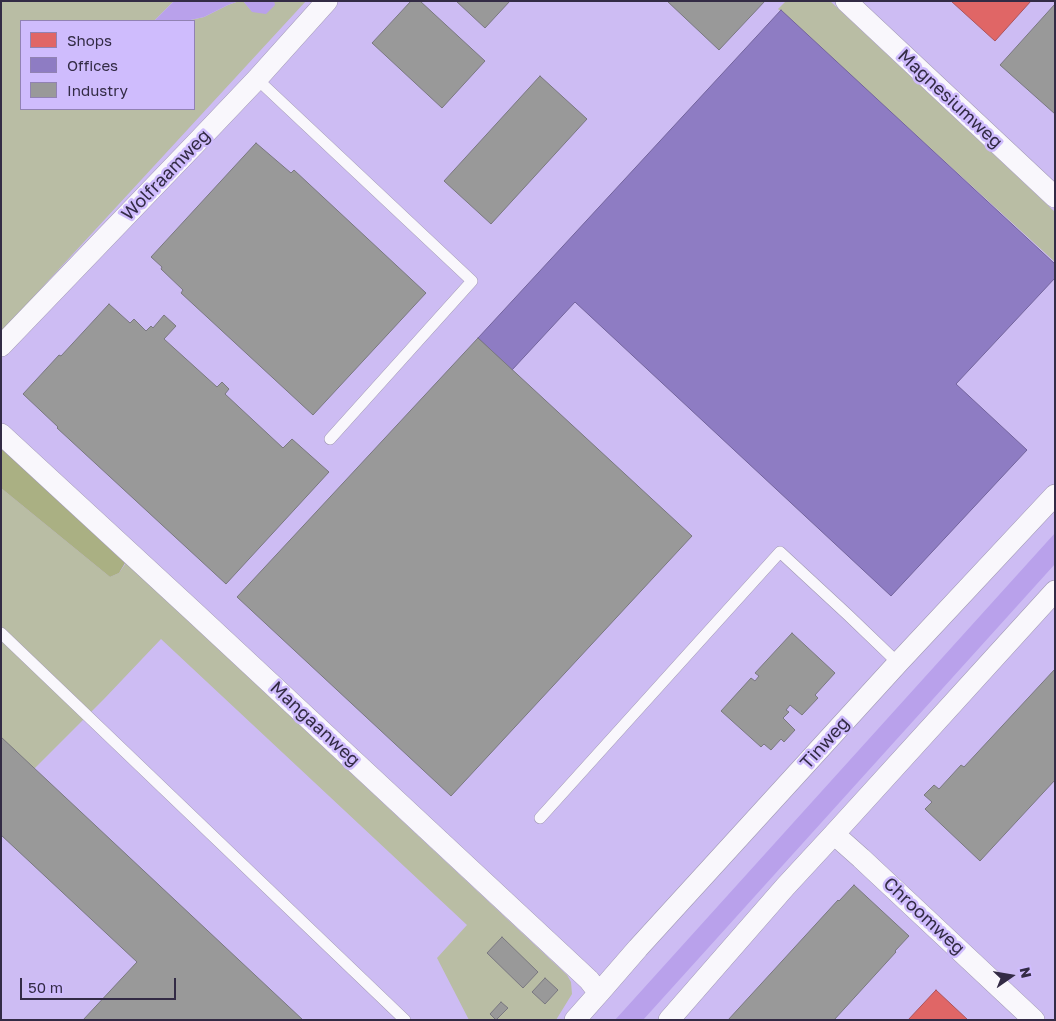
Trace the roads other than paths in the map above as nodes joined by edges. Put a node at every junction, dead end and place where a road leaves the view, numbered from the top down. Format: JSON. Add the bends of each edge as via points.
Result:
{"nodes":[{"id":1,"x":327,"y":1,"type":"edge"},
{"id":2,"x":846,"y":1,"type":"edge"},
{"id":3,"x":257,"y":80,"type":"junction"},
{"id":4,"x":1055,"y":196,"type":"edge"},
{"id":5,"x":1,"y":346,"type":"edge"},
{"id":6,"x":1,"y":434,"type":"edge"},
{"id":7,"x":330,"y":439,"type":"dead end"},
{"id":8,"x":1055,"y":495,"type":"edge"},
{"id":9,"x":1055,"y":591,"type":"edge"},
{"id":10,"x":1,"y":633,"type":"edge"},
{"id":11,"x":898,"y":663,"type":"junction"},
{"id":12,"x":540,"y":818,"type":"dead end"},
{"id":13,"x":834,"y":834,"type":"junction"},
{"id":14,"x":598,"y":993,"type":"junction"},
{"id":15,"x":405,"y":1020,"type":"edge"},
{"id":16,"x":575,"y":1020,"type":"edge"},
{"id":17,"x":669,"y":1020,"type":"edge"},
{"id":18,"x":1034,"y":1020,"type":"edge"}],
"edges":[{"from":1,"to":3,"type":"street","name":"Wolfraamweg"},
{"from":2,"to":4,"type":"street","name":"Magnesiumweg"},
{"from":3,"to":5,"type":"street","name":"Wolfraamweg"},
{"from":3,"to":7,"type":"lane","via":[[472,281]]},
{"from":6,"to":14,"type":"street","name":"Mangaanweg","via":[[589,980]]},
{"from":8,"to":11,"type":"street","name":"Tinweg"},
{"from":9,"to":13,"type":"street"},
{"from":10,"to":15,"type":"lane"},
{"from":11,"to":12,"type":"lane","via":[[780,552]]},
{"from":11,"to":14,"type":"street","name":"Tinweg"},
{"from":13,"to":17,"type":"street"},
{"from":13,"to":18,"type":"street","name":"Chroomweg"},
{"from":14,"to":16,"type":"street"}]}
